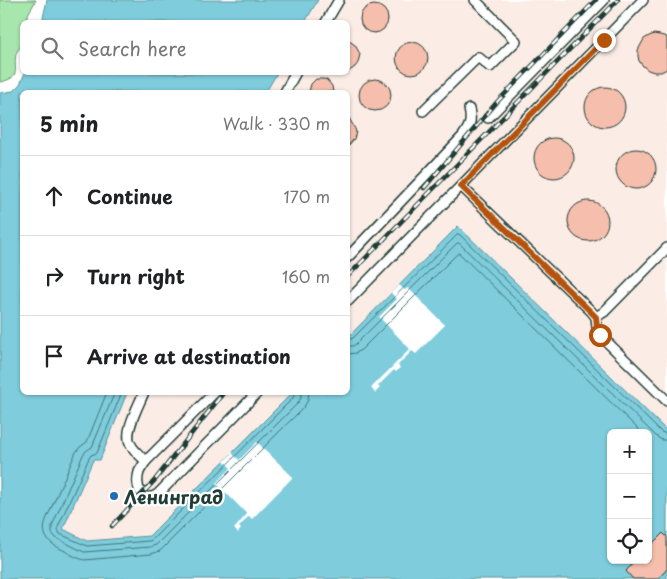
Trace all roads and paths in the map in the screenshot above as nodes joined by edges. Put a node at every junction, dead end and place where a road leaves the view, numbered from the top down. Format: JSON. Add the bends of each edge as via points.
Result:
{"nodes":[{"id":1,"x":340,"y":0,"type":"edge"},
{"id":2,"x":475,"y":0,"type":"edge"},
{"id":3,"x":604,"y":0,"type":"edge"},
{"id":4,"x":643,"y":0,"type":"edge"},
{"id":5,"x":327,"y":20,"type":"edge"},
{"id":6,"x":294,"y":75,"type":"edge"},
{"id":7,"x":286,"y":90,"type":"edge"},
{"id":8,"x":469,"y":109,"type":"dead end"},
{"id":9,"x":423,"y":111,"type":"dead end"},
{"id":10,"x":488,"y":118,"type":"dead end"},
{"id":11,"x":461,"y":186,"type":"junction"},
{"id":12,"x":667,"y":248,"type":"edge"},
{"id":13,"x":350,"y":255,"type":"edge"},
{"id":14,"x":350,"y":299,"type":"edge"},
{"id":15,"x":596,"y":317,"type":"junction"},
{"id":16,"x":143,"y":395,"type":"edge"},
{"id":17,"x":211,"y":395,"type":"edge"},
{"id":18,"x":255,"y":395,"type":"edge"},
{"id":19,"x":667,"y":402,"type":"edge"},
{"id":20,"x":146,"y":461,"type":"junction"}],
"edges":[{"from":1,"to":5,"type":"lane"},
{"from":2,"to":9,"type":"lane","via":[[516,41],[490,67],[478,57]]},
{"from":3,"to":10,"type":"lane"},
{"from":4,"to":11,"type":"lane"},
{"from":6,"to":7,"type":"lane"},
{"from":8,"to":13,"type":"lane","via":[[469,127],[463,136]]},
{"from":11,"to":14,"type":"lane"},
{"from":11,"to":15,"type":"lane"},
{"from":12,"to":15,"type":"lane"},
{"from":15,"to":19,"type":"lane","via":[[600,335]]},
{"from":16,"to":20,"type":"lane","via":[[128,437],[130,444]]},
{"from":17,"to":20,"type":"lane"},
{"from":18,"to":20,"type":"lane","via":[[153,497],[147,497],[138,488],[140,470]]}]}
